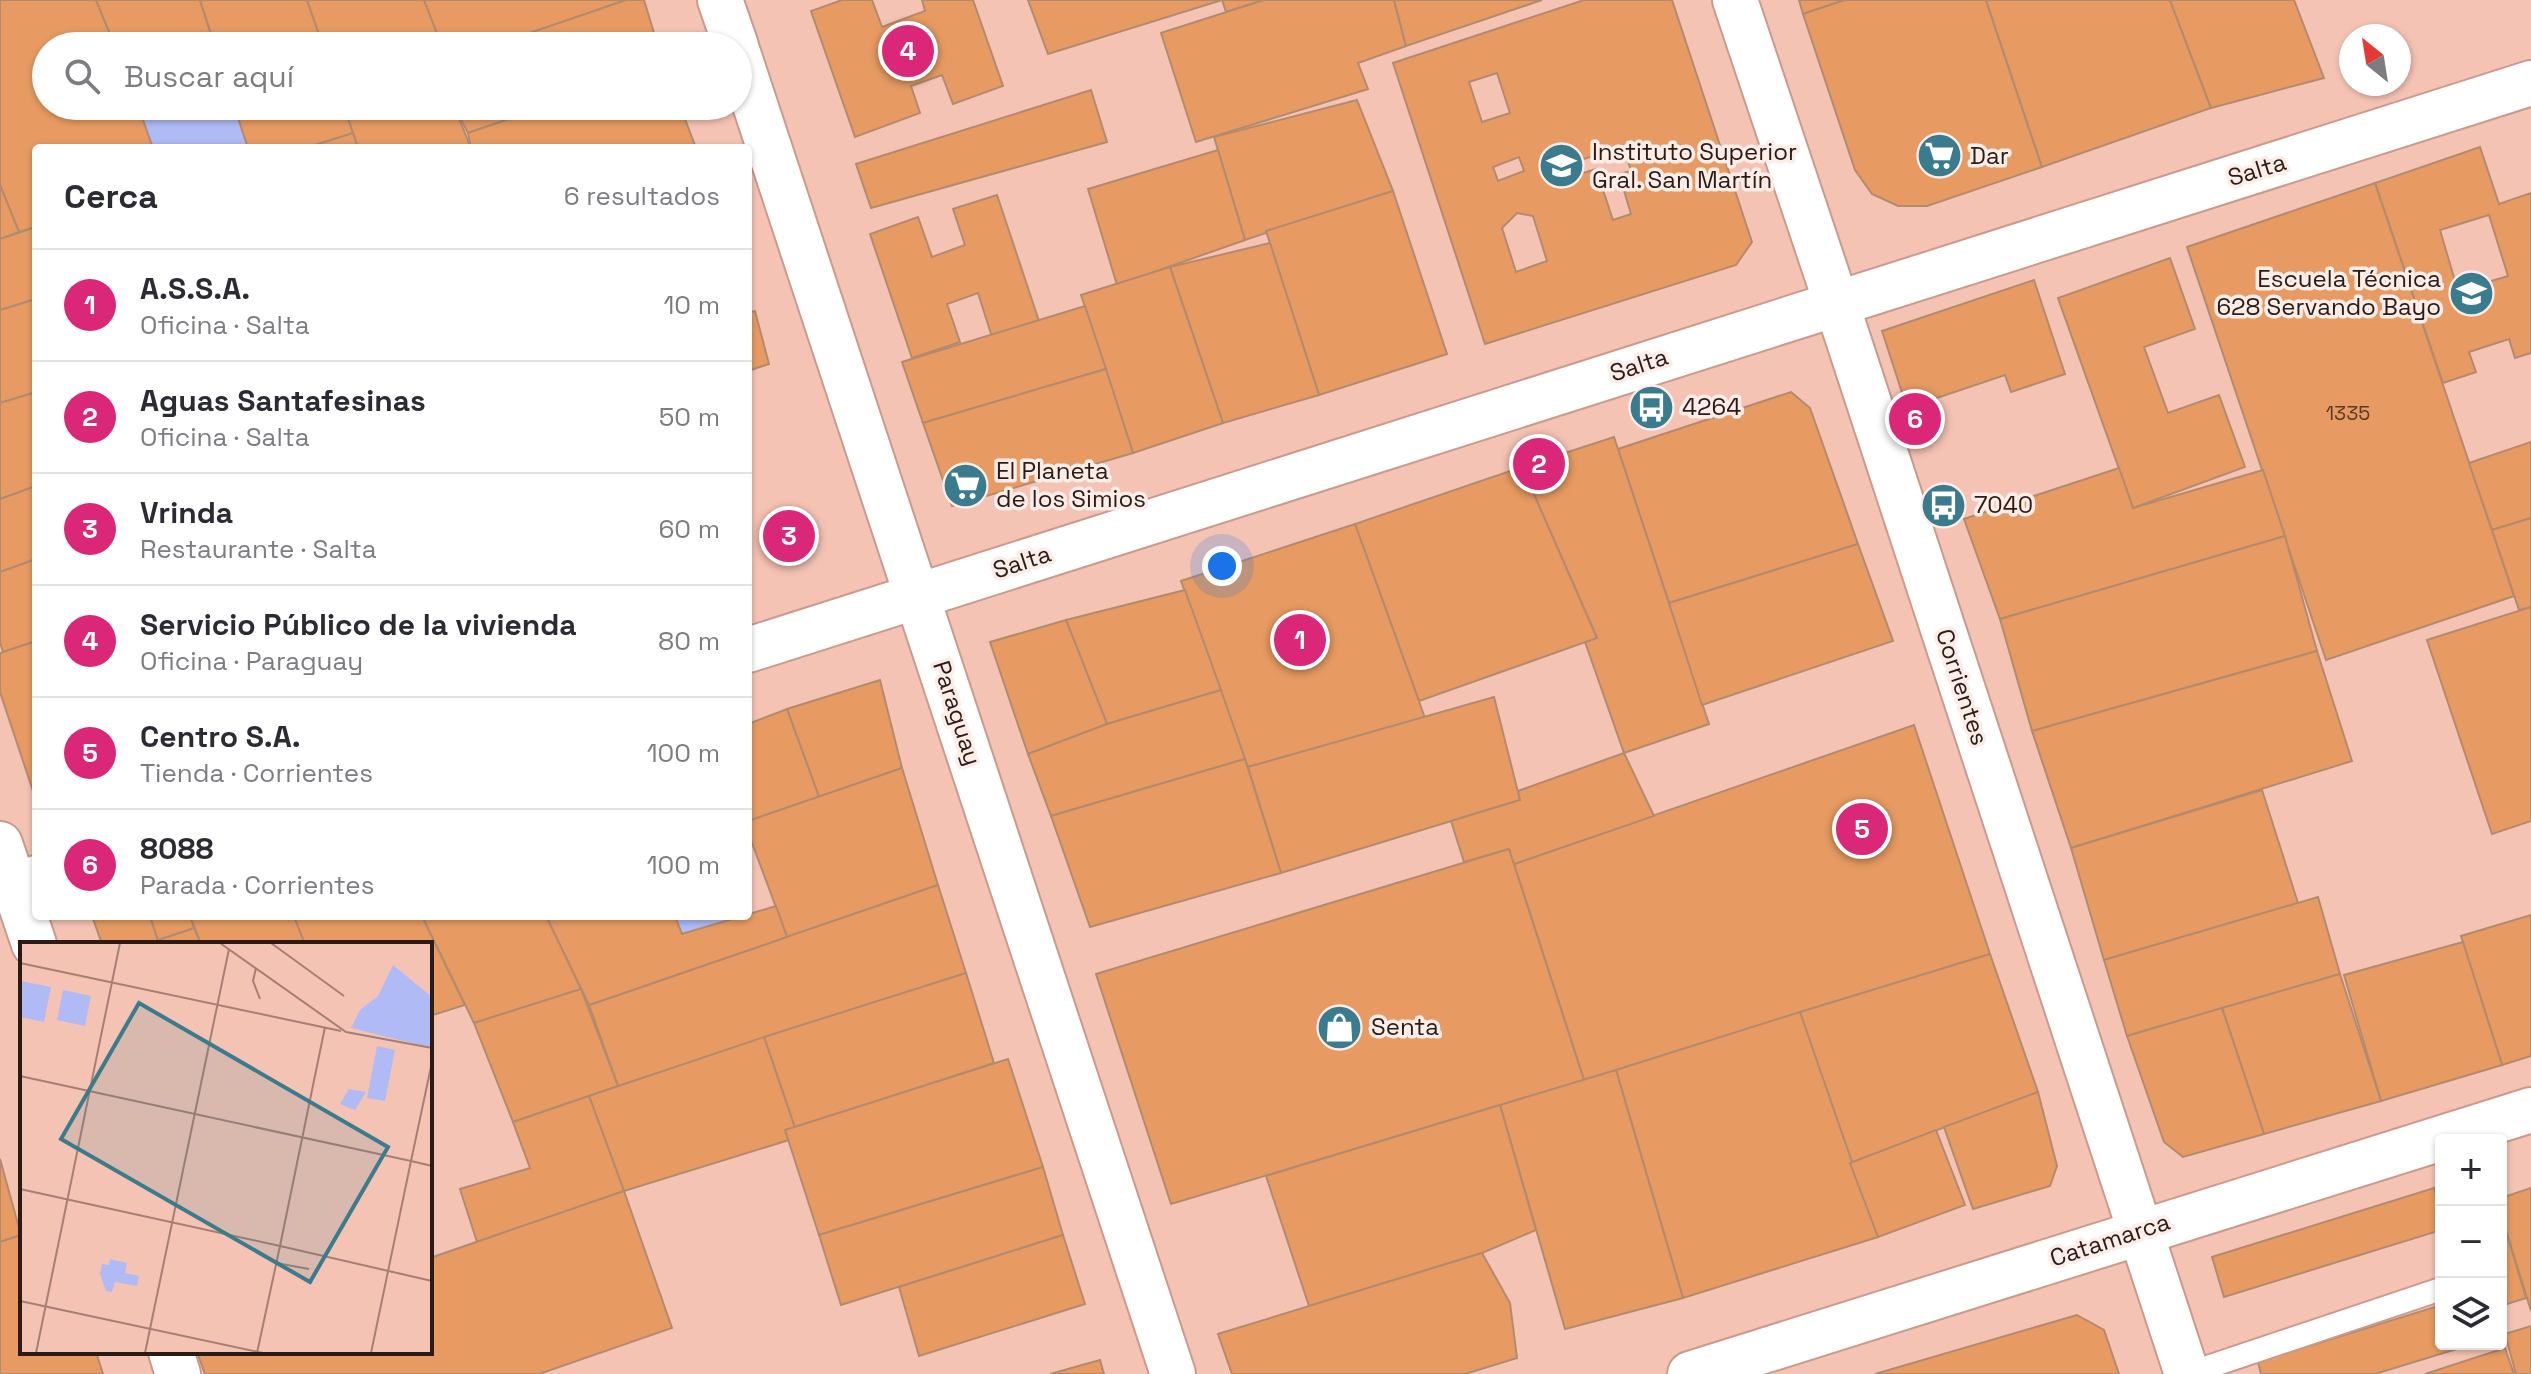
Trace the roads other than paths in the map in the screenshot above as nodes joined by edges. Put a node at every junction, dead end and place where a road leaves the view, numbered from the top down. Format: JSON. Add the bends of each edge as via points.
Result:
{"nodes":[{"id":1,"x":720,"y":0,"type":"edge"},
{"id":2,"x":1735,"y":0,"type":"edge"},
{"id":3,"x":731,"y":32,"type":"edge"},
{"id":4,"x":2531,"y":83,"type":"edge"},
{"id":5,"x":752,"y":95,"type":"edge"},
{"id":6,"x":1836,"y":302,"type":"junction"},
{"id":7,"x":919,"y":595,"type":"junction"},
{"id":8,"x":752,"y":649,"type":"edge"},
{"id":9,"x":0,"y":844,"type":"edge"},
{"id":10,"x":17,"y":884,"type":"edge"},
{"id":11,"x":33,"y":942,"type":"edge"},
{"id":12,"x":2531,"y":1110,"type":"edge"},
{"id":13,"x":2140,"y":1231,"type":"junction"},
{"id":14,"x":2435,"y":1291,"type":"edge"},
{"id":15,"x":172,"y":1354,"type":"edge"},
{"id":16,"x":178,"y":1374,"type":"edge"},
{"id":17,"x":1173,"y":1374,"type":"edge"},
{"id":18,"x":1690,"y":1374,"type":"edge"},
{"id":19,"x":2187,"y":1374,"type":"edge"}],
"edges":[{"from":1,"to":3,"type":"street"},
{"from":2,"to":6,"type":"street","name":"Corrientes"},
{"from":4,"to":6,"type":"street","name":"Salta"},
{"from":5,"to":7,"type":"street","name":"Paraguay"},
{"from":6,"to":7,"type":"street","name":"Salta"},
{"from":6,"to":13,"type":"street","name":"Corrientes"},
{"from":7,"to":8,"type":"street","name":"Salta"},
{"from":7,"to":17,"type":"street","name":"Paraguay"},
{"from":9,"to":10,"type":"street"},
{"from":10,"to":11,"type":"street"},
{"from":12,"to":13,"type":"street","name":"Catamarca"},
{"from":13,"to":18,"type":"street","name":"Catamarca"},
{"from":13,"to":19,"type":"street","name":"Corrientes"},
{"from":14,"to":19,"type":"lane"},
{"from":15,"to":16,"type":"street"}]}
